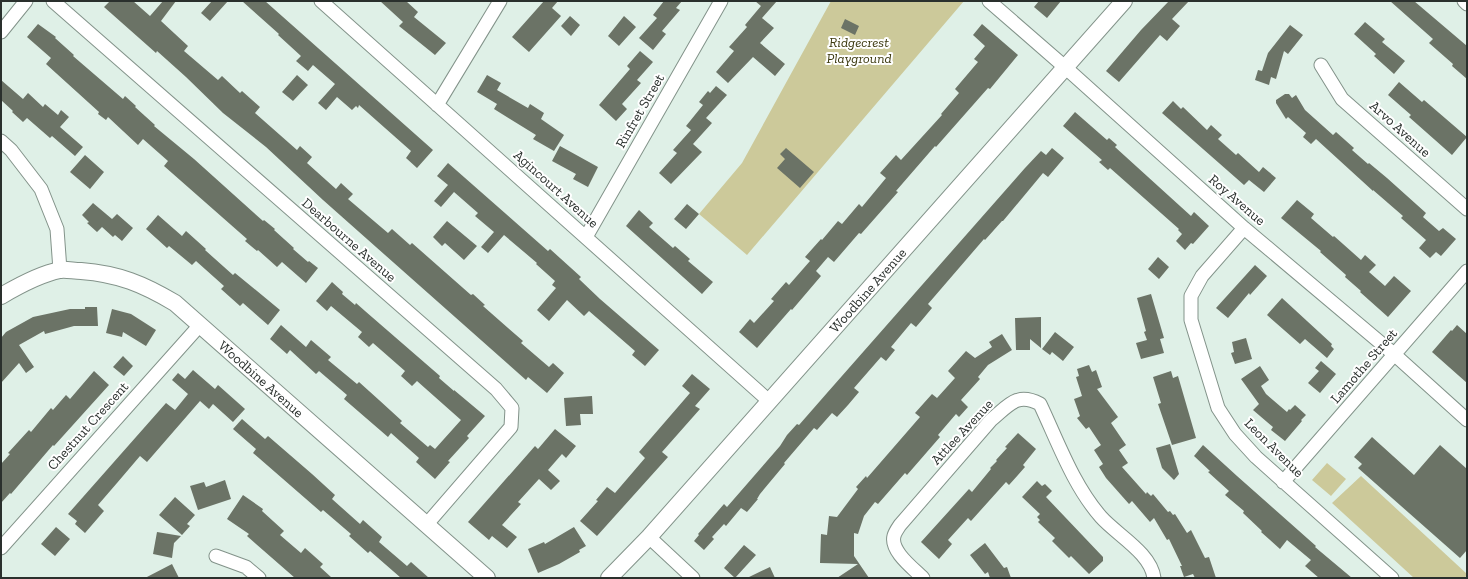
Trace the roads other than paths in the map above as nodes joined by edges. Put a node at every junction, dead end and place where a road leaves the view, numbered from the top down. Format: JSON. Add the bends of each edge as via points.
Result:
{"nodes":[{"id":1,"x":26,"y":1,"type":"edge"},
{"id":2,"x":52,"y":1,"type":"edge"},
{"id":3,"x":321,"y":1,"type":"edge"},
{"id":4,"x":500,"y":1,"type":"edge"},
{"id":5,"x":722,"y":1,"type":"edge"},
{"id":6,"x":989,"y":1,"type":"edge"},
{"id":7,"x":1124,"y":1,"type":"edge"},
{"id":8,"x":1464,"y":1,"type":"edge"},
{"id":9,"x":1467,"y":4,"type":"edge"},
{"id":10,"x":1,"y":32,"type":"edge"},
{"id":11,"x":1321,"y":64,"type":"dead end"},
{"id":12,"x":1066,"y":68,"type":"junction"},
{"id":13,"x":437,"y":105,"type":"junction"},
{"id":14,"x":1,"y":141,"type":"edge"},
{"id":15,"x":1467,"y":209,"type":"edge"},
{"id":16,"x":1244,"y":228,"type":"junction"},
{"id":17,"x":586,"y":238,"type":"junction"},
{"id":18,"x":60,"y":270,"type":"junction"},
{"id":19,"x":1467,"y":271,"type":"edge"},
{"id":20,"x":1,"y":296,"type":"edge"},
{"id":21,"x":200,"y":325,"type":"junction"},
{"id":22,"x":1395,"y":355,"type":"junction"},
{"id":23,"x":769,"y":401,"type":"junction"},
{"id":24,"x":1467,"y":420,"type":"edge"},
{"id":25,"x":1284,"y":482,"type":"junction"},
{"id":26,"x":427,"y":524,"type":"junction"},
{"id":27,"x":649,"y":537,"type":"junction"},
{"id":28,"x":1,"y":548,"type":"edge"},
{"id":29,"x":216,"y":556,"type":"dead end"},
{"id":30,"x":259,"y":578,"type":"edge"},
{"id":31,"x":487,"y":578,"type":"edge"},
{"id":32,"x":609,"y":578,"type":"edge"},
{"id":33,"x":693,"y":578,"type":"edge"},
{"id":34,"x":923,"y":578,"type":"edge"},
{"id":35,"x":1154,"y":578,"type":"edge"},
{"id":36,"x":1392,"y":578,"type":"edge"}],
"edges":[{"from":1,"to":10,"type":"street"},
{"from":2,"to":26,"type":"street","name":"Dearbourne Avenue","via":[[496,389],[512,408],[511,427]]},
{"from":3,"to":13,"type":"street","name":"Agincourt Avenue"},
{"from":4,"to":13,"type":"street"},
{"from":5,"to":17,"type":"street","name":"Rinfret Street"},
{"from":6,"to":12,"type":"street","name":"Roy Avenue"},
{"from":7,"to":12,"type":"street","name":"Woodbine Avenue"},
{"from":8,"to":9,"type":"street"},
{"from":11,"to":15,"type":"street","name":"Arvo Avenue","via":[[1342,99]]},
{"from":12,"to":16,"type":"street","name":"Roy Avenue"},
{"from":12,"to":23,"type":"street","name":"Woodbine Avenue"},
{"from":13,"to":17,"type":"street","name":"Agincourt Avenue"},
{"from":14,"to":18,"type":"street","via":[[41,189],[56,229]]},
{"from":16,"to":22,"type":"street","name":"Roy Avenue"},
{"from":16,"to":25,"type":"street","name":"Leon Avenue","via":[[1202,276],[1191,296],[1191,320],[1218,408],[1235,434]]},
{"from":17,"to":23,"type":"street","name":"Agincourt Avenue"},
{"from":18,"to":20,"type":"street","name":"Woodbine Avenue","via":[[26,282]]},
{"from":18,"to":21,"type":"street","name":"Woodbine Avenue","via":[[125,278],[148,287],[175,303]]},
{"from":19,"to":22,"type":"street","name":"Lamothe Street"},
{"from":21,"to":26,"type":"street","name":"Woodbine Avenue"},
{"from":21,"to":28,"type":"street","name":"Chestnut Crescent"},
{"from":22,"to":24,"type":"street","name":"Roy Avenue"},
{"from":22,"to":25,"type":"street","name":"Lamothe Street"},
{"from":23,"to":27,"type":"street","name":"Woodbine Avenue"},
{"from":25,"to":36,"type":"street","name":"Leon Avenue"},
{"from":26,"to":31,"type":"street","name":"Woodbine Avenue"},
{"from":27,"to":32,"type":"street","name":"Woodbine Avenue"},
{"from":27,"to":33,"type":"street"},
{"from":29,"to":30,"type":"street","via":[[246,567]]},
{"from":34,"to":35,"type":"street","name":"Attlee Avenue","via":[[894,546],[894,536],[900,525],[992,420],[1020,399],[1031,399],[1040,404],[1081,491],[1102,517],[1148,560]]}]}
